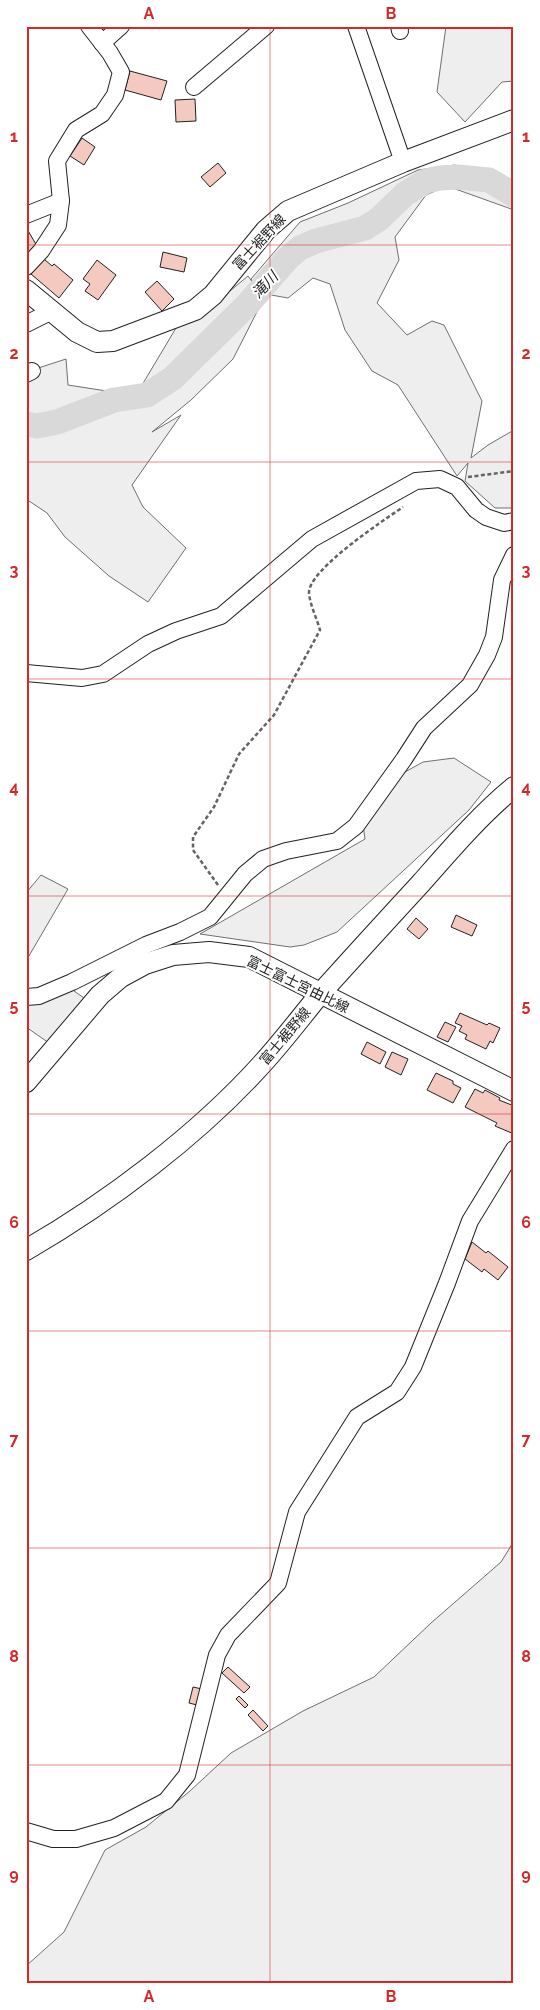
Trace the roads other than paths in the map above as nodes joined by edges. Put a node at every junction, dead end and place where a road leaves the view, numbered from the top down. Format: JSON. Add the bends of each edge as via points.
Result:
{"nodes":[{"id":1,"x":89,"y":26,"type":"edge"},
{"id":2,"x":121,"y":26,"type":"edge"},
{"id":3,"x":266,"y":26,"type":"edge"},
{"id":4,"x":356,"y":26,"type":"edge"},
{"id":5,"x":102,"y":43,"type":"junction"},
{"id":6,"x":194,"y":87,"type":"dead end"},
{"id":7,"x":514,"y":120,"type":"edge"},
{"id":8,"x":404,"y":162,"type":"junction"},
{"id":9,"x":61,"y":201,"type":"junction"},
{"id":10,"x":26,"y":215,"type":"edge"},
{"id":11,"x":26,"y":267,"type":"edge"},
{"id":12,"x":26,"y":290,"type":"edge"},
{"id":13,"x":52,"y":311,"type":"junction"},
{"id":14,"x":26,"y":324,"type":"edge"},
{"id":15,"x":514,"y":521,"type":"edge"},
{"id":16,"x":514,"y":555,"type":"edge"},
{"id":17,"x":26,"y":673,"type":"edge"},
{"id":18,"x":514,"y":788,"type":"edge"},
{"id":19,"x":320,"y":994,"type":"junction"},
{"id":20,"x":26,"y":997,"type":"edge"},
{"id":21,"x":26,"y":1082,"type":"edge"},
{"id":22,"x":514,"y":1091,"type":"edge"},
{"id":23,"x":514,"y":1149,"type":"edge"},
{"id":24,"x":26,"y":1250,"type":"edge"},
{"id":25,"x":26,"y":1831,"type":"edge"}],
"edges":[{"from":1,"to":5,"type":"street"},
{"from":2,"to":5,"type":"street"},
{"from":3,"to":6,"type":"street"},
{"from":4,"to":8,"type":"street"},
{"from":5,"to":9,"type":"street","via":[[121,72],[115,96],[102,114],[76,130],[57,161]]},
{"from":7,"to":8,"type":"main road","name":"富士裾野線"},
{"from":8,"to":13,"type":"main road","name":"富士裾野線","via":[[288,211],[266,230],[213,294],[195,310],[113,342],[97,342],[77,332]]},
{"from":9,"to":10,"type":"street"},
{"from":9,"to":11,"type":"street","via":[[58,226]]},
{"from":12,"to":13,"type":"main road","name":"富士裾野線"},
{"from":13,"to":14,"type":"street"},
{"from":15,"to":17,"type":"street","via":[[504,523],[486,517],[476,510],[457,486],[440,479],[416,481],[312,539],[221,616],[148,644],[103,674],[82,678]]},
{"from":16,"to":20,"type":"street","via":[[502,580],[494,637],[470,685],[424,728],[356,826],[337,841],[263,859],[245,874],[210,917],[72,982],[39,996]]},
{"from":18,"to":19,"type":"main road","name":"富士裾野線","via":[[497,801],[438,863]]},
{"from":19,"to":21,"type":"main road","name":"富士富士宮由比線","via":[[249,957],[209,952],[173,955],[145,964],[121,977],[100,995]]},
{"from":19,"to":22,"type":"main road","name":"富士富士宮由比線"},
{"from":19,"to":24,"type":"main road","name":"富士裾野線","via":[[262,1064],[173,1147],[57,1233]]},
{"from":23,"to":25,"type":"street","via":[[470,1220],[413,1367],[397,1392],[357,1417],[297,1512],[278,1583],[228,1634],[217,1655],[187,1776],[166,1801],[114,1828],[76,1839],[53,1839]]}]}
